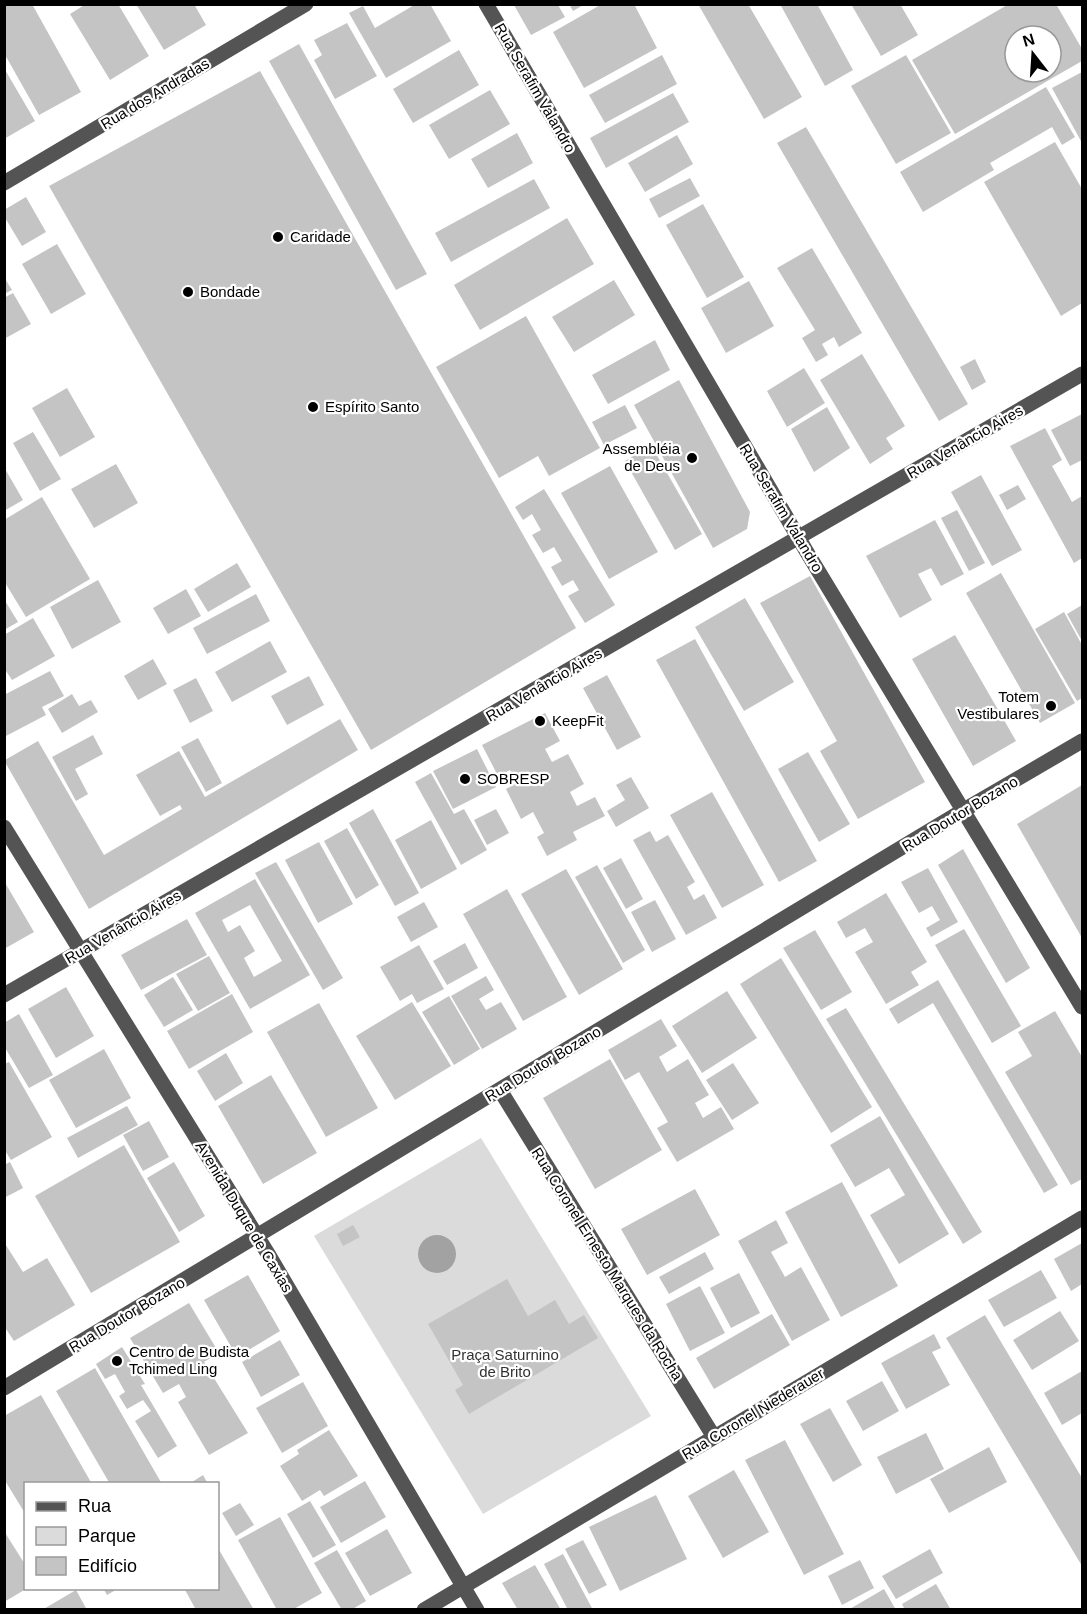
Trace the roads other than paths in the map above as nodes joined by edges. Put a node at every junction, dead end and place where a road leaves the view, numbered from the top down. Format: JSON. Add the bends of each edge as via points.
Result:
{"nodes":[{"id":1,"x":306,"y":4,"type":"edge"},
{"id":2,"x":486,"y":4,"type":"edge"},
{"id":3,"x":4,"y":183,"type":"edge"},
{"id":4,"x":1083,"y":374,"type":"edge"},
{"id":5,"x":799,"y":538,"type":"junction"},
{"id":6,"x":1083,"y":741,"type":"edge"},
{"id":7,"x":964,"y":810,"type":"junction"},
{"id":8,"x":4,"y":827,"type":"edge"},
{"id":9,"x":81,"y":952,"type":"junction"},
{"id":10,"x":4,"y":995,"type":"edge"},
{"id":11,"x":1083,"y":1007,"type":"edge"},
{"id":12,"x":500,"y":1090,"type":"junction"},
{"id":13,"x":1083,"y":1218,"type":"edge"},
{"id":14,"x":257,"y":1236,"type":"junction"},
{"id":15,"x":4,"y":1389,"type":"edge"},
{"id":16,"x":714,"y":1437,"type":"junction"},
{"id":17,"x":464,"y":1587,"type":"junction"},
{"id":18,"x":423,"y":1610,"type":"edge"},
{"id":19,"x":477,"y":1610,"type":"edge"}],
"edges":[{"from":1,"to":3,"type":"street","name":"Rua dos Andradas"},
{"from":2,"to":5,"type":"street","name":"Rua Serafim Valandro"},
{"from":4,"to":5,"type":"street","name":"Rua Venâncio Aires"},
{"from":5,"to":7,"type":"street","name":"Rua Serafim Valandro"},
{"from":5,"to":9,"type":"street","name":"Rua Venâncio Aires"},
{"from":6,"to":7,"type":"street","name":"Rua Doutor Bozano"},
{"from":7,"to":11,"type":"street","name":"Rua Serafim Valandro"},
{"from":7,"to":12,"type":"street","name":"Rua Doutor Bozano"},
{"from":8,"to":9,"type":"street","name":"Avenida Duque de Caxias"},
{"from":9,"to":10,"type":"street","name":"Rua Venâncio Aires"},
{"from":9,"to":14,"type":"street","name":"Avenida Duque de Caxias"},
{"from":12,"to":14,"type":"street","name":"Rua Doutor Bozano"},
{"from":12,"to":16,"type":"street","name":"Rua Coronel Ernesto Marques da Rocha"},
{"from":13,"to":16,"type":"street","name":"Rua Coronel Niederauer"},
{"from":14,"to":15,"type":"street","name":"Rua Doutor Bozano"},
{"from":14,"to":17,"type":"street","name":"Avenida Duque de Caxias"},
{"from":16,"to":17,"type":"street","name":"Rua Coronel Niederauer"},
{"from":17,"to":18,"type":"street","name":"Rua Coronel Niederauer"},
{"from":17,"to":19,"type":"street","name":"Avenida Duque de Caxias"}]}
